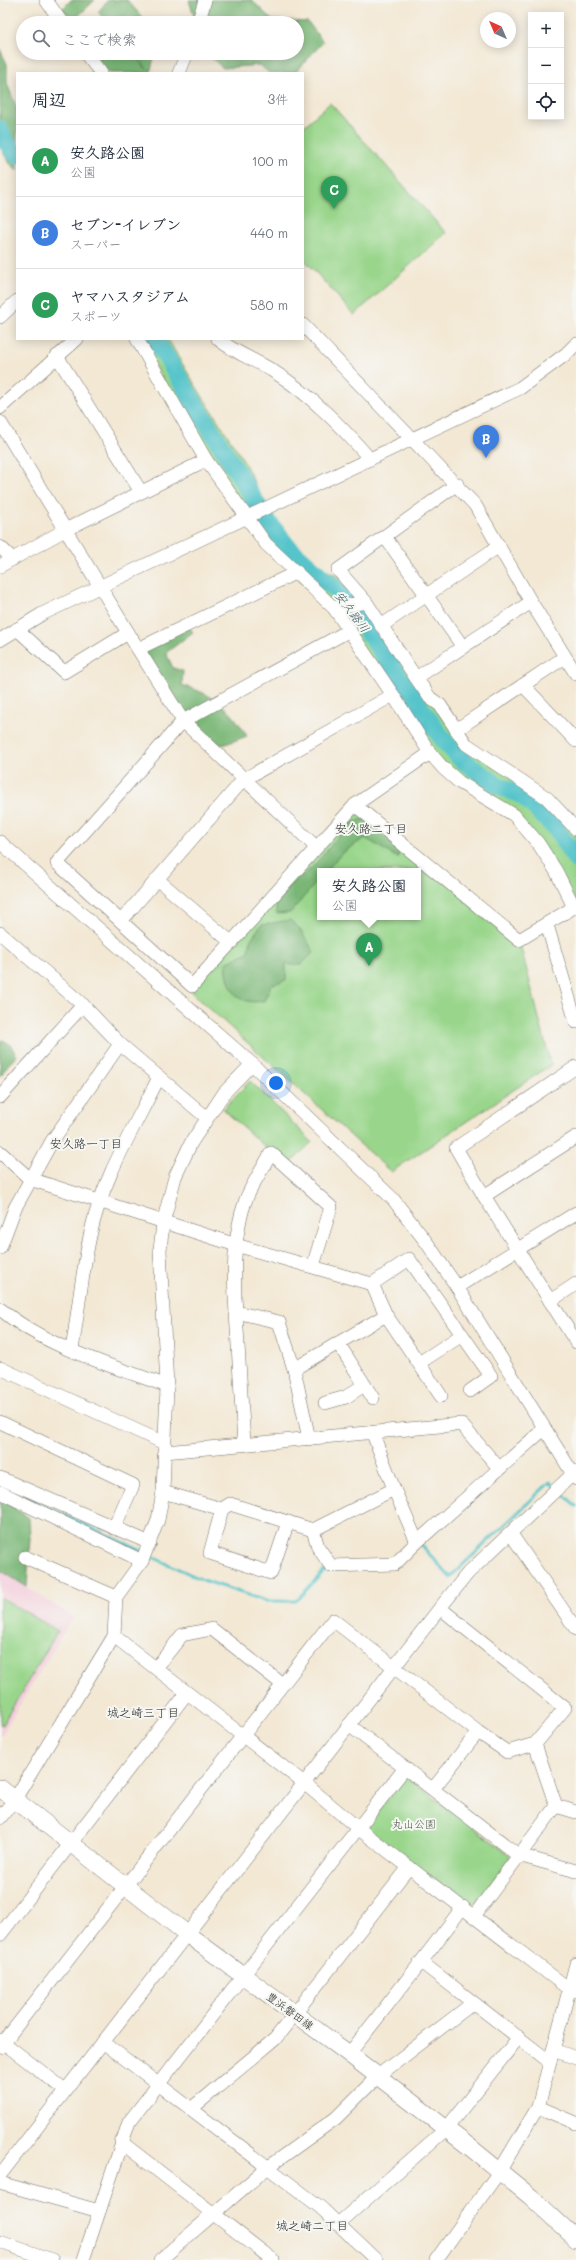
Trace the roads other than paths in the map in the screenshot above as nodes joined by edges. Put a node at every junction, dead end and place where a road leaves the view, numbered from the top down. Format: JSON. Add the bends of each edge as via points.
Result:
{"nodes":[{"id":1,"x":46,"y":0,"type":"edge"},
{"id":2,"x":205,"y":0,"type":"edge"},
{"id":3,"x":57,"y":16,"type":"edge"},
{"id":4,"x":200,"y":16,"type":"edge"},
{"id":5,"x":91,"y":60,"type":"edge"},
{"id":6,"x":184,"y":60,"type":"edge"},
{"id":7,"x":100,"y":72,"type":"edge"},
{"id":8,"x":179,"y":72,"type":"edge"},
{"id":9,"x":16,"y":302,"type":"edge"},
{"id":10,"x":0,"y":317,"type":"edge"},
{"id":11,"x":304,"y":326,"type":"edge"},
{"id":12,"x":75,"y":340,"type":"edge"},
{"id":13,"x":139,"y":340,"type":"edge"},
{"id":14,"x":219,"y":340,"type":"edge"},
{"id":15,"x":576,"y":344,"type":"edge"},
{"id":16,"x":57,"y":356,"type":"junction"},
{"id":17,"x":0,"y":408,"type":"edge"},
{"id":18,"x":0,"y":422,"type":"edge"},
{"id":19,"x":411,"y":438,"type":"junction"},
{"id":20,"x":370,"y":459,"type":"junction"},
{"id":21,"x":206,"y":460,"type":"junction"},
{"id":22,"x":457,"y":484,"type":"junction"},
{"id":23,"x":141,"y":492,"type":"junction"},
{"id":24,"x":247,"y":517,"type":"junction"},
{"id":25,"x":65,"y":530,"type":"junction"},
{"id":26,"x":385,"y":536,"type":"junction"},
{"id":27,"x":499,"y":546,"type":"junction"},
{"id":28,"x":0,"y":547,"type":"edge"},
{"id":29,"x":13,"y":559,"type":"junction"},
{"id":30,"x":0,"y":566,"type":"edge"},
{"id":31,"x":297,"y":572,"type":"junction"},
{"id":32,"x":101,"y":586,"type":"junction"},
{"id":33,"x":427,"y":596,"type":"junction"},
{"id":34,"x":531,"y":602,"type":"junction"},
{"id":35,"x":363,"y":603,"type":"junction"},
{"id":36,"x":336,"y":608,"type":"junction"},
{"id":37,"x":381,"y":626,"type":"junction"},
{"id":38,"x":17,"y":629,"type":"junction"},
{"id":39,"x":350,"y":630,"type":"junction"},
{"id":40,"x":128,"y":633,"type":"junction"},
{"id":41,"x":0,"y":640,"type":"edge"},
{"id":42,"x":463,"y":647,"type":"junction"},
{"id":43,"x":138,"y":649,"type":"junction"},
{"id":44,"x":565,"y":657,"type":"junction"},
{"id":45,"x":576,"y":674,"type":"edge"},
{"id":46,"x":416,"y":678,"type":"junction"},
{"id":47,"x":523,"y":685,"type":"junction"},
{"id":48,"x":393,"y":695,"type":"junction"},
{"id":49,"x":183,"y":721,"type":"junction"},
{"id":50,"x":456,"y":730,"type":"junction"},
{"id":51,"x":576,"y":741,"type":"edge"},
{"id":52,"x":430,"y":753,"type":"junction"},
{"id":53,"x":244,"y":780,"type":"junction"},
{"id":54,"x":355,"y":805,"type":"junction"},
{"id":55,"x":576,"y":829,"type":"edge"},
{"id":56,"x":0,"y":842,"type":"edge"},
{"id":57,"x":316,"y":847,"type":"junction"},
{"id":58,"x":157,"y":879,"type":"junction"},
{"id":59,"x":575,"y":907,"type":"edge"},
{"id":60,"x":120,"y":921,"type":"junction"},
{"id":61,"x":548,"y":924,"type":"junction"},
{"id":62,"x":0,"y":933,"type":"edge"},
{"id":63,"x":232,"y":944,"type":"junction"},
{"id":64,"x":83,"y":1006,"type":"junction"},
{"id":65,"x":576,"y":1022,"type":"edge"},
{"id":66,"x":120,"y":1044,"type":"junction"},
{"id":67,"x":252,"y":1064,"type":"junction"},
{"id":68,"x":576,"y":1067,"type":"edge"},
{"id":69,"x":160,"y":1077,"type":"junction"},
{"id":70,"x":0,"y":1097,"type":"edge"},
{"id":71,"x":206,"y":1117,"type":"junction"},
{"id":72,"x":576,"y":1137,"type":"edge"},
{"id":73,"x":0,"y":1152,"type":"edge"},
{"id":74,"x":30,"y":1179,"type":"junction"},
{"id":75,"x":484,"y":1196,"type":"junction"},
{"id":76,"x":100,"y":1203,"type":"junction"},
{"id":77,"x":576,"y":1213,"type":"edge"},
{"id":78,"x":164,"y":1223,"type":"junction"},
{"id":79,"x":236,"y":1245,"type":"junction"},
{"id":80,"x":0,"y":1248,"type":"edge"},
{"id":81,"x":518,"y":1250,"type":"junction"},
{"id":82,"x":313,"y":1266,"type":"junction"},
{"id":83,"x":372,"y":1284,"type":"junction"},
{"id":84,"x":576,"y":1284,"type":"edge"},
{"id":85,"x":457,"y":1287,"type":"junction"},
{"id":86,"x":550,"y":1301,"type":"junction"},
{"id":87,"x":0,"y":1309,"type":"edge"},
{"id":88,"x":236,"y":1312,"type":"junction"},
{"id":89,"x":386,"y":1315,"type":"junction"},
{"id":90,"x":462,"y":1335,"type":"junction"},
{"id":91,"x":576,"y":1342,"type":"edge"},
{"id":92,"x":338,"y":1343,"type":"junction"},
{"id":93,"x":72,"y":1350,"type":"junction"},
{"id":94,"x":419,"y":1363,"type":"junction"},
{"id":95,"x":0,"y":1368,"type":"edge"},
{"id":96,"x":294,"y":1369,"type":"junction"},
{"id":97,"x":364,"y":1385,"type":"junction"},
{"id":98,"x":167,"y":1386,"type":"junction"},
{"id":99,"x":470,"y":1391,"type":"dead end"},
{"id":100,"x":441,"y":1396,"type":"dead end"},
{"id":101,"x":373,"y":1398,"type":"dead end"},
{"id":102,"x":325,"y":1402,"type":"dead end"},
{"id":103,"x":0,"y":1422,"type":"edge"},
{"id":104,"x":544,"y":1429,"type":"junction"},
{"id":105,"x":373,"y":1434,"type":"junction"},
{"id":106,"x":309,"y":1439,"type":"junction"},
{"id":107,"x":244,"y":1444,"type":"junction"},
{"id":108,"x":164,"y":1448,"type":"junction"},
{"id":109,"x":499,"y":1468,"type":"junction"},
{"id":110,"x":575,"y":1474,"type":"edge"},
{"id":111,"x":0,"y":1478,"type":"edge"},
{"id":112,"x":394,"y":1489,"type":"junction"},
{"id":113,"x":0,"y":1492,"type":"edge"},
{"id":114,"x":163,"y":1492,"type":"junction"},
{"id":115,"x":222,"y":1510,"type":"junction"},
{"id":116,"x":288,"y":1522,"type":"junction"},
{"id":117,"x":114,"y":1528,"type":"junction"},
{"id":118,"x":313,"y":1530,"type":"junction"},
{"id":119,"x":511,"y":1534,"type":"junction"},
{"id":120,"x":417,"y":1542,"type":"junction"},
{"id":121,"x":150,"y":1543,"type":"junction"},
{"id":122,"x":25,"y":1557,"type":"dead end"},
{"id":123,"x":142,"y":1561,"type":"junction"},
{"id":124,"x":116,"y":1597,"type":"junction"},
{"id":125,"x":440,"y":1608,"type":"junction"},
{"id":126,"x":576,"y":1629,"type":"edge"},
{"id":127,"x":114,"y":1636,"type":"junction"},
{"id":128,"x":394,"y":1666,"type":"junction"},
{"id":129,"x":156,"y":1668,"type":"junction"},
{"id":130,"x":282,"y":1684,"type":"junction"},
{"id":131,"x":187,"y":1693,"type":"junction"},
{"id":132,"x":348,"y":1725,"type":"junction"},
{"id":133,"x":478,"y":1732,"type":"junction"},
{"id":134,"x":241,"y":1736,"type":"junction"},
{"id":135,"x":535,"y":1744,"type":"junction"},
{"id":136,"x":405,"y":1768,"type":"junction"},
{"id":137,"x":304,"y":1783,"type":"junction"},
{"id":138,"x":0,"y":1788,"type":"edge"},
{"id":139,"x":433,"y":1789,"type":"junction"},
{"id":140,"x":15,"y":1799,"type":"junction"},
{"id":141,"x":556,"y":1806,"type":"junction"},
{"id":142,"x":576,"y":1812,"type":"edge"},
{"id":143,"x":0,"y":1818,"type":"edge"},
{"id":144,"x":359,"y":1829,"type":"junction"},
{"id":145,"x":70,"y":1844,"type":"junction"},
{"id":146,"x":518,"y":1855,"type":"junction"},
{"id":147,"x":409,"y":1867,"type":"junction"},
{"id":148,"x":576,"y":1871,"type":"edge"},
{"id":149,"x":126,"y":1886,"type":"junction"},
{"id":150,"x":463,"y":1907,"type":"junction"},
{"id":151,"x":474,"y":1916,"type":"junction"},
{"id":152,"x":0,"y":1934,"type":"edge"},
{"id":153,"x":187,"y":1934,"type":"junction"},
{"id":154,"x":421,"y":1962,"type":"junction"},
{"id":155,"x":576,"y":1964,"type":"edge"},
{"id":156,"x":243,"y":1976,"type":"junction"},
{"id":157,"x":572,"y":1990,"type":"edge"},
{"id":158,"x":473,"y":2003,"type":"junction"},
{"id":159,"x":294,"y":2014,"type":"junction"},
{"id":160,"x":519,"y":2037,"type":"junction"},
{"id":161,"x":103,"y":2042,"type":"junction"},
{"id":162,"x":1,"y":2043,"type":"edge"},
{"id":163,"x":349,"y":2054,"type":"junction"},
{"id":164,"x":551,"y":2056,"type":"junction"},
{"id":165,"x":576,"y":2058,"type":"edge"},
{"id":166,"x":378,"y":2076,"type":"junction"},
{"id":167,"x":159,"y":2084,"type":"junction"},
{"id":168,"x":66,"y":2090,"type":"junction"},
{"id":169,"x":538,"y":2107,"type":"junction"},
{"id":170,"x":191,"y":2109,"type":"junction"},
{"id":171,"x":576,"y":2123,"type":"edge"},
{"id":172,"x":446,"y":2130,"type":"junction"},
{"id":173,"x":121,"y":2142,"type":"junction"},
{"id":174,"x":268,"y":2167,"type":"junction"},
{"id":175,"x":499,"y":2172,"type":"junction"},
{"id":176,"x":0,"y":2175,"type":"edge"},
{"id":177,"x":0,"y":2183,"type":"edge"},
{"id":178,"x":99,"y":2211,"type":"junction"},
{"id":179,"x":215,"y":2214,"type":"junction"},
{"id":180,"x":338,"y":2224,"type":"junction"},
{"id":181,"x":573,"y":2231,"type":"edge"},
{"id":182,"x":0,"y":2242,"type":"edge"},
{"id":183,"x":52,"y":2260,"type":"edge"},
{"id":184,"x":83,"y":2260,"type":"edge"},
{"id":185,"x":160,"y":2260,"type":"edge"},
{"id":186,"x":273,"y":2260,"type":"edge"},
{"id":187,"x":376,"y":2260,"type":"edge"},
{"id":188,"x":436,"y":2260,"type":"edge"}],
"edges":[{"from":1,"to":3,"type":"street"},
{"from":2,"to":4,"type":"street"},
{"from":5,"to":7,"type":"street"},
{"from":6,"to":8,"type":"street"},
{"from":9,"to":10,"type":"street"},
{"from":11,"to":19,"type":"street"},
{"from":12,"to":16,"type":"street"},
{"from":13,"to":21,"type":"street"},
{"from":14,"to":20,"type":"street","via":[[229,348],[273,371],[323,409]]},
{"from":15,"to":19,"type":"street","via":[[520,388]]},
{"from":16,"to":17,"type":"street"},
{"from":16,"to":23,"type":"street"},
{"from":18,"to":25,"type":"street"},
{"from":19,"to":20,"type":"street"},
{"from":19,"to":22,"type":"street"},
{"from":20,"to":24,"type":"street"},
{"from":21,"to":23,"type":"street"},
{"from":21,"to":24,"type":"street"},
{"from":22,"to":26,"type":"street"},
{"from":22,"to":27,"type":"street","via":[[475,505]]},
{"from":23,"to":25,"type":"street"},
{"from":24,"to":31,"type":"street","via":[[266,544]]},
{"from":24,"to":32,"type":"street"},
{"from":25,"to":29,"type":"street"},
{"from":25,"to":32,"type":"street"},
{"from":26,"to":33,"type":"street"},
{"from":26,"to":35,"type":"street","via":[[338,570]]},
{"from":27,"to":33,"type":"street"},
{"from":27,"to":34,"type":"street"},
{"from":28,"to":29,"type":"street"},
{"from":29,"to":30,"type":"street"},
{"from":31,"to":36,"type":"street"},
{"from":31,"to":43,"type":"street"},
{"from":32,"to":38,"type":"street"},
{"from":32,"to":40,"type":"street"},
{"from":33,"to":37,"type":"street"},
{"from":33,"to":42,"type":"street"},
{"from":34,"to":42,"type":"street"},
{"from":34,"to":44,"type":"street"},
{"from":35,"to":36,"type":"street"},
{"from":35,"to":37,"type":"street"},
{"from":36,"to":39,"type":"street"},
{"from":37,"to":46,"type":"street"},
{"from":38,"to":40,"type":"street","via":[[64,672]]},
{"from":38,"to":41,"type":"street"},
{"from":39,"to":48,"type":"street"},
{"from":39,"to":49,"type":"street"},
{"from":40,"to":43,"type":"street"},
{"from":42,"to":46,"type":"street"},
{"from":43,"to":49,"type":"street"},
{"from":44,"to":45,"type":"street"},
{"from":44,"to":47,"type":"street"},
{"from":46,"to":50,"type":"street","via":[[430,698],[440,705]]},
{"from":47,"to":50,"type":"street"},
{"from":47,"to":51,"type":"street"},
{"from":48,"to":52,"type":"street"},
{"from":48,"to":53,"type":"street"},
{"from":49,"to":53,"type":"street"},
{"from":49,"to":60,"type":"street","via":[[56,863]]},
{"from":50,"to":55,"type":"street","via":[[466,744],[546,798]]},
{"from":52,"to":54,"type":"street"},
{"from":52,"to":59,"type":"street","via":[[460,782],[514,815],[538,842]]},
{"from":53,"to":57,"type":"street"},
{"from":53,"to":58,"type":"street"},
{"from":54,"to":57,"type":"street"},
{"from":54,"to":61,"type":"street","via":[[519,940]]},
{"from":56,"to":67,"type":"street"},
{"from":57,"to":63,"type":"street"},
{"from":58,"to":60,"type":"street"},
{"from":58,"to":63,"type":"street"},
{"from":59,"to":61,"type":"street"},
{"from":60,"to":63,"type":"street","via":[[192,986]]},
{"from":61,"to":65,"type":"street"},
{"from":62,"to":64,"type":"street"},
{"from":64,"to":66,"type":"street"},
{"from":64,"to":70,"type":"street"},
{"from":66,"to":69,"type":"street"},
{"from":66,"to":74,"type":"street","via":[[52,1140]]},
{"from":67,"to":71,"type":"street","via":[[224,1093]]},
{"from":67,"to":85,"type":"street","via":[[393,1199]]},
{"from":68,"to":75,"type":"street","via":[[456,1148]]},
{"from":69,"to":71,"type":"street"},
{"from":69,"to":76,"type":"street","via":[[111,1173]]},
{"from":71,"to":78,"type":"street","via":[[175,1177]]},
{"from":72,"to":75,"type":"street"},
{"from":73,"to":74,"type":"street"},
{"from":74,"to":76,"type":"street"},
{"from":74,"to":80,"type":"street","via":[[15,1208]]},
{"from":75,"to":81,"type":"street"},
{"from":76,"to":78,"type":"street"},
{"from":76,"to":93,"type":"street","via":[[90,1235]]},
{"from":77,"to":81,"type":"street"},
{"from":78,"to":79,"type":"street"},
{"from":78,"to":98,"type":"street","via":[[160,1250]]},
{"from":79,"to":82,"type":"street"},
{"from":79,"to":82,"type":"street","via":[[245,1202],[271,1153],[331,1207]]},
{"from":79,"to":88,"type":"street"},
{"from":81,"to":85,"type":"street"},
{"from":81,"to":86,"type":"street"},
{"from":82,"to":83,"type":"street"},
{"from":83,"to":89,"type":"street"},
{"from":83,"to":90,"type":"street","via":[[409,1259]]},
{"from":84,"to":86,"type":"street"},
{"from":85,"to":104,"type":"street"},
{"from":86,"to":91,"type":"street"},
{"from":87,"to":93,"type":"street","via":[[18,1324]]},
{"from":88,"to":96,"type":"street","via":[[279,1322]]},
{"from":88,"to":107,"type":"street"},
{"from":89,"to":92,"type":"street"},
{"from":89,"to":94,"type":"street"},
{"from":90,"to":94,"type":"street"},
{"from":90,"to":99,"type":"street","via":[[491,1376]]},
{"from":92,"to":96,"type":"street"},
{"from":92,"to":97,"type":"street"},
{"from":93,"to":98,"type":"street"},
{"from":94,"to":100,"type":"street"},
{"from":95,"to":108,"type":"street"},
{"from":96,"to":106,"type":"street"},
{"from":97,"to":101,"type":"street"},
{"from":97,"to":102,"type":"street","via":[[346,1397]]},
{"from":98,"to":108,"type":"street"},
{"from":103,"to":117,"type":"street","via":[[133,1485]]},
{"from":104,"to":109,"type":"street"},
{"from":104,"to":110,"type":"street"},
{"from":105,"to":106,"type":"street"},
{"from":105,"to":109,"type":"street","via":[[461,1424]]},
{"from":105,"to":112,"type":"street"},
{"from":106,"to":107,"type":"street"},
{"from":107,"to":108,"type":"street"},
{"from":108,"to":114,"type":"street"},
{"from":109,"to":120,"type":"street"},
{"from":110,"to":119,"type":"street"},
{"from":111,"to":117,"type":"street"},
{"from":112,"to":118,"type":"street"},
{"from":112,"to":120,"type":"street"},
{"from":113,"to":123,"type":"street"},
{"from":114,"to":115,"type":"street"},
{"from":114,"to":121,"type":"street","via":[[158,1520]]},
{"from":115,"to":116,"type":"street","via":[[230,1504]]},
{"from":115,"to":116,"type":"street","via":[[210,1553],[271,1573]]},
{"from":116,"to":118,"type":"street"},
{"from":117,"to":121,"type":"street"},
{"from":118,"to":120,"type":"street","via":[[318,1547],[331,1566],[395,1564]]},
{"from":119,"to":125,"type":"street","via":[[468,1573]]},
{"from":119,"to":126,"type":"street"},
{"from":121,"to":123,"type":"street"},
{"from":122,"to":124,"type":"street"},
{"from":123,"to":124,"type":"street"},
{"from":124,"to":127,"type":"street"},
{"from":125,"to":128,"type":"street"},
{"from":125,"to":135,"type":"street","via":[[565,1708]]},
{"from":127,"to":129,"type":"street"},
{"from":127,"to":140,"type":"street"},
{"from":128,"to":130,"type":"street","via":[[333,1620]]},
{"from":128,"to":132,"type":"street"},
{"from":128,"to":133,"type":"street"},
{"from":129,"to":130,"type":"street","via":[[182,1635],[212,1629]]},
{"from":129,"to":131,"type":"street"},
{"from":130,"to":134,"type":"street"},
{"from":131,"to":134,"type":"street"},
{"from":131,"to":145,"type":"street"},
{"from":132,"to":136,"type":"street"},
{"from":132,"to":137,"type":"street"},
{"from":133,"to":135,"type":"street","via":[[506,1752]]},
{"from":133,"to":139,"type":"street"},
{"from":134,"to":137,"type":"street"},
{"from":134,"to":149,"type":"street"},
{"from":135,"to":141,"type":"street"},
{"from":136,"to":139,"type":"street"},
{"from":136,"to":144,"type":"street"},
{"from":137,"to":144,"type":"street"},
{"from":137,"to":153,"type":"street"},
{"from":138,"to":140,"type":"main road","name":"豊浜磐田線"},
{"from":139,"to":146,"type":"street"},
{"from":140,"to":143,"type":"street"},
{"from":140,"to":145,"type":"main road","name":"豊浜磐田線"},
{"from":141,"to":142,"type":"street"},
{"from":141,"to":146,"type":"street"},
{"from":144,"to":147,"type":"street"},
{"from":144,"to":156,"type":"street"},
{"from":145,"to":149,"type":"main road","name":"豊浜磐田線"},
{"from":145,"to":152,"type":"street"},
{"from":146,"to":148,"type":"street"},
{"from":146,"to":151,"type":"street"},
{"from":147,"to":150,"type":"street"},
{"from":147,"to":159,"type":"street"},
{"from":149,"to":153,"type":"main road","name":"豊浜磐田線"},
{"from":149,"to":162,"type":"street"},
{"from":150,"to":151,"type":"street"},
{"from":150,"to":154,"type":"street"},
{"from":151,"to":157,"type":"street"},
{"from":153,"to":156,"type":"main road","name":"豊浜磐田線"},
{"from":153,"to":161,"type":"street"},
{"from":154,"to":158,"type":"street"},
{"from":154,"to":163,"type":"street"},
{"from":155,"to":157,"type":"street"},
{"from":156,"to":159,"type":"main road","name":"豊浜磐田線"},
{"from":156,"to":167,"type":"street"},
{"from":157,"to":164,"type":"street"},
{"from":158,"to":160,"type":"street"},
{"from":158,"to":166,"type":"street"},
{"from":159,"to":163,"type":"main road","name":"豊浜磐田線"},
{"from":159,"to":170,"type":"street","via":[[275,2039]]},
{"from":160,"to":164,"type":"street"},
{"from":160,"to":172,"type":"street"},
{"from":161,"to":167,"type":"street"},
{"from":161,"to":168,"type":"street"},
{"from":162,"to":168,"type":"street"},
{"from":163,"to":166,"type":"main road","name":"豊浜磐田線"},
{"from":164,"to":165,"type":"street"},
{"from":164,"to":169,"type":"street"},
{"from":166,"to":172,"type":"main road","name":"豊浜磐田線"},
{"from":166,"to":174,"type":"street","via":[[336,2118]]},
{"from":167,"to":170,"type":"street"},
{"from":167,"to":173,"type":"street","via":[[129,2122]]},
{"from":168,"to":176,"type":"street"},
{"from":169,"to":171,"type":"street"},
{"from":169,"to":175,"type":"street"},
{"from":170,"to":174,"type":"street"},
{"from":172,"to":175,"type":"main road","name":"豊浜磐田線"},
{"from":172,"to":180,"type":"street"},
{"from":173,"to":178,"type":"street"},
{"from":173,"to":179,"type":"street"},
{"from":174,"to":179,"type":"street"},
{"from":174,"to":180,"type":"street"},
{"from":175,"to":181,"type":"main road","name":"豊浜磐田線"},
{"from":175,"to":188,"type":"street"},
{"from":177,"to":178,"type":"street"},
{"from":178,"to":184,"type":"street"},
{"from":179,"to":185,"type":"street"},
{"from":179,"to":186,"type":"street"},
{"from":180,"to":187,"type":"street"},
{"from":182,"to":183,"type":"street"}]}
